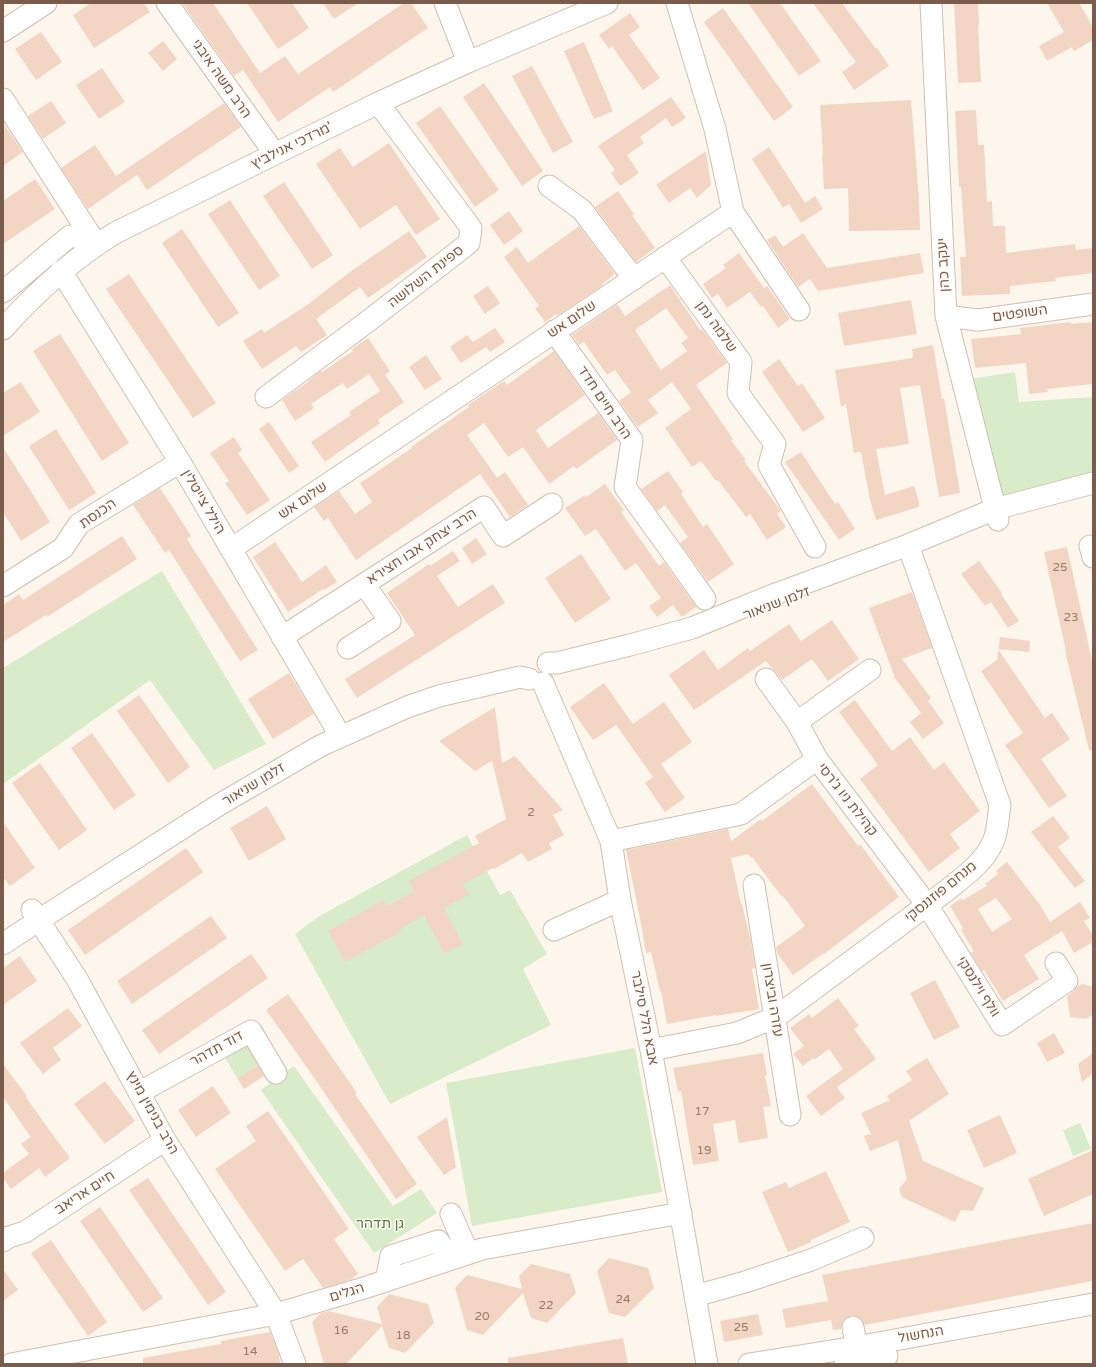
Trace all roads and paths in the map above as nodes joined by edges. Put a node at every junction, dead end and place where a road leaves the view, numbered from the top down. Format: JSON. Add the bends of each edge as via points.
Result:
{"nodes":[{"id":1,"x":46,"y":3,"type":"edge"},
{"id":2,"x":167,"y":3,"type":"edge"},
{"id":3,"x":445,"y":3,"type":"edge"},
{"id":4,"x":607,"y":3,"type":"edge"},
{"id":5,"x":677,"y":3,"type":"edge"},
{"id":6,"x":931,"y":3,"type":"edge"},
{"id":7,"x":3,"y":31,"type":"edge"},
{"id":8,"x":468,"y":62,"type":"junction"},
{"id":9,"x":3,"y":99,"type":"edge"},
{"id":10,"x":378,"y":103,"type":"junction"},
{"id":11,"x":275,"y":154,"type":"junction"},
{"id":12,"x":549,"y":186,"type":"dead end"},
{"id":13,"x":733,"y":212,"type":"junction"},
{"id":14,"x":97,"y":241,"type":"junction"},
{"id":15,"x":665,"y":257,"type":"junction"},
{"id":16,"x":61,"y":271,"type":"junction"},
{"id":17,"x":634,"y":279,"type":"junction"},
{"id":18,"x":3,"y":292,"type":"edge"},
{"id":19,"x":1093,"y":304,"type":"edge"},
{"id":20,"x":799,"y":310,"type":"dead end"},
{"id":21,"x":946,"y":316,"type":"junction"},
{"id":22,"x":4,"y":324,"type":"edge"},
{"id":23,"x":554,"y":331,"type":"junction"},
{"id":24,"x":266,"y":398,"type":"dead end"},
{"id":25,"x":180,"y":462,"type":"junction"},
{"id":26,"x":1093,"y":483,"type":"edge"},
{"id":27,"x":1093,"y":497,"type":"edge"},
{"id":28,"x":552,"y":504,"type":"dead end"},
{"id":29,"x":996,"y":515,"type":"junction"},
{"id":30,"x":815,"y":547,"type":"dead end"},
{"id":31,"x":231,"y":549,"type":"junction"},
{"id":32,"x":909,"y":550,"type":"junction"},
{"id":33,"x":364,"y":584,"type":"junction"},
{"id":34,"x":3,"y":586,"type":"edge"},
{"id":35,"x":705,"y":599,"type":"dead end"},
{"id":36,"x":282,"y":637,"type":"junction"},
{"id":37,"x":348,"y":648,"type":"dead end"},
{"id":38,"x":870,"y":670,"type":"dead end"},
{"id":39,"x":540,"y":673,"type":"junction"},
{"id":40,"x":766,"y":679,"type":"dead end"},
{"id":41,"x":797,"y":722,"type":"junction"},
{"id":42,"x":336,"y":731,"type":"junction"},
{"id":43,"x":817,"y":759,"type":"junction"},
{"id":44,"x":611,"y":841,"type":"junction"},
{"id":45,"x":754,"y":885,"type":"dead end"},
{"id":46,"x":620,"y":900,"type":"junction"},
{"id":47,"x":927,"y":905,"type":"junction"},
{"id":48,"x":35,"y":915,"type":"junction"},
{"id":49,"x":3,"y":930,"type":"edge"},
{"id":50,"x":554,"y":930,"type":"dead end"},
{"id":51,"x":3,"y":944,"type":"edge"},
{"id":52,"x":1056,"y":963,"type":"dead end"},
{"id":53,"x":776,"y":1017,"type":"junction"},
{"id":54,"x":651,"y":1050,"type":"junction"},
{"id":55,"x":276,"y":1073,"type":"dead end"},
{"id":56,"x":140,"y":1092,"type":"junction"},
{"id":57,"x":790,"y":1115,"type":"dead end"},
{"id":58,"x":165,"y":1140,"type":"junction"},
{"id":59,"x":681,"y":1213,"type":"junction"},
{"id":60,"x":451,"y":1214,"type":"dead end"},
{"id":61,"x":863,"y":1238,"type":"dead end"},
{"id":62,"x":3,"y":1241,"type":"edge"},
{"id":63,"x":460,"y":1256,"type":"junction"},
{"id":64,"x":695,"y":1296,"type":"junction"},
{"id":65,"x":1093,"y":1304,"type":"edge"},
{"id":66,"x":276,"y":1314,"type":"junction"},
{"id":67,"x":1093,"y":1317,"type":"edge"},
{"id":68,"x":853,"y":1327,"type":"dead end"},
{"id":69,"x":855,"y":1359,"type":"edge"},
{"id":70,"x":12,"y":1364,"type":"edge"},
{"id":71,"x":295,"y":1364,"type":"edge"},
{"id":72,"x":707,"y":1364,"type":"edge"},
{"id":73,"x":749,"y":1364,"type":"edge"}],
"edges":[{"from":1,"to":7,"type":"street"},
{"from":2,"to":11,"type":"street","name":"הרב משה איבגי"},
{"from":3,"to":8,"type":"street"},
{"from":4,"to":8,"type":"street","name":"מרדכי אנילביץ'"},
{"from":5,"to":13,"type":"street","via":[[718,139]]},
{"from":6,"to":21,"type":"street","name":"יעקב כהן"},
{"from":8,"to":10,"type":"street","name":"מרדכי אנילביץ'"},
{"from":9,"to":14,"type":"street"},
{"from":10,"to":11,"type":"street","name":"מרדכי אנילביץ'"},
{"from":10,"to":24,"type":"street","name":"ספינת השלושה","via":[[471,228],[469,243]]},
{"from":11,"to":14,"type":"street","name":"מרדכי אנילביץ'"},
{"from":12,"to":17,"type":"street","via":[[582,210]]},
{"from":13,"to":15,"type":"street","name":"שלום אש"},
{"from":13,"to":20,"type":"street"},
{"from":14,"to":16,"type":"street","name":"מרדכי אנילביץ'"},
{"from":14,"to":18,"type":"street","via":[[70,236]]},
{"from":15,"to":17,"type":"street","name":"שלום אש"},
{"from":15,"to":30,"type":"street","name":"שלמה נתן","via":[[741,362],[738,393],[776,444],[769,465]]},
{"from":16,"to":22,"type":"street","name":"מרדכי אנילביץ'"},
{"from":16,"to":25,"type":"street","name":"הילל צייטלין"},
{"from":17,"to":23,"type":"street","name":"שלום אש"},
{"from":19,"to":21,"type":"street","name":"השופטים","via":[[978,320]]},
{"from":21,"to":29,"type":"street","name":"יעקב כהן"},
{"from":23,"to":31,"type":"street","name":"שלום אש"},
{"from":23,"to":35,"type":"street","name":"הרב חיים חדד","via":[[632,440],[625,487]]},
{"from":25,"to":31,"type":"street","name":"הילל צייטלין"},
{"from":25,"to":34,"type":"street","name":"הכנסת","via":[[79,524],[63,548]]},
{"from":26,"to":29,"type":"street"},
{"from":27,"to":29,"type":"street"},
{"from":28,"to":33,"type":"street","name":"הרב יצחק אבו חצירא","via":[[503,536],[484,507]]},
{"from":29,"to":32,"type":"street","name":"זלמן שניאור"},
{"from":31,"to":36,"type":"street","name":"הילל צייטלין"},
{"from":32,"to":39,"type":"street","name":"זלמן שניאור","via":[[699,634]]},
{"from":32,"to":47,"type":"street","name":"מנחם פוזננסקי","via":[[1000,805],[993,841],[984,857]]},
{"from":33,"to":36,"type":"street","name":"הרב יצחק אבו חצירא"},
{"from":33,"to":37,"type":"street","via":[[390,621]]},
{"from":36,"to":42,"type":"street","name":"הילל צייטלין"},
{"from":38,"to":41,"type":"street"},
{"from":39,"to":42,"type":"street","name":"זלמן שניאור","via":[[439,696]]},
{"from":39,"to":44,"type":"street","name":"אבא הלל סילבר"},
{"from":40,"to":41,"type":"street"},
{"from":41,"to":43,"type":"street"},
{"from":42,"to":48,"type":"street","name":"זלמן שניאור","via":[[320,746]]},
{"from":43,"to":44,"type":"street","name":"קהילת ניו ג'רסי","via":[[741,814]]},
{"from":43,"to":47,"type":"street","name":"קהילת ניו ג'רסי"},
{"from":44,"to":46,"type":"street","name":"אבא הלל סילבר"},
{"from":45,"to":53,"type":"street","name":"עזרה וביצרון"},
{"from":46,"to":50,"type":"street"},
{"from":46,"to":54,"type":"street","name":"אבא הלל סילבר"},
{"from":47,"to":52,"type":"street","name":"וולף וילנסקי","via":[[1002,1025],[1068,981]]},
{"from":47,"to":53,"type":"street","name":"מנחם פוזננסקי"},
{"from":48,"to":49,"type":"street","name":"זלמן שניאור"},
{"from":48,"to":51,"type":"street","name":"זלמן שניאור"},
{"from":48,"to":56,"type":"street","name":"הרב בנימין מינץ","via":[[78,979]]},
{"from":53,"to":54,"type":"street","name":"מנחם פוזננסקי","via":[[737,1033]]},
{"from":53,"to":57,"type":"street","name":"עזרה וביצרון"},
{"from":54,"to":59,"type":"street","name":"אבא הלל סילבר"},
{"from":55,"to":56,"type":"street","name":"דוד תדהר","via":[[251,1030]]},
{"from":56,"to":58,"type":"street","name":"הרב בנימין מינץ"},
{"from":58,"to":62,"type":"street","name":"חיים אריאב","via":[[25,1232]]},
{"from":58,"to":66,"type":"street","name":"הרב בנימין מינץ"},
{"from":59,"to":63,"type":"street","name":"הגלים","via":[[482,1249]]},
{"from":59,"to":64,"type":"street","name":"אבא הלל סילבר"},
{"from":60,"to":63,"type":"street"},
{"from":61,"to":64,"type":"street","via":[[811,1260]]},
{"from":63,"to":66,"type":"street","name":"הגלים"},
{"from":64,"to":72,"type":"street","name":"אבא הלל סילבר"},
{"from":65,"to":69,"type":"street","name":"הנחשול"},
{"from":66,"to":70,"type":"street","name":"הגלים"},
{"from":66,"to":71,"type":"street","name":"הרב בנימין מינץ"},
{"from":67,"to":69,"type":"street","name":"הנחשול"},
{"from":68,"to":69,"type":"street"},
{"from":69,"to":73,"type":"street","name":"הנחשול"}]}
